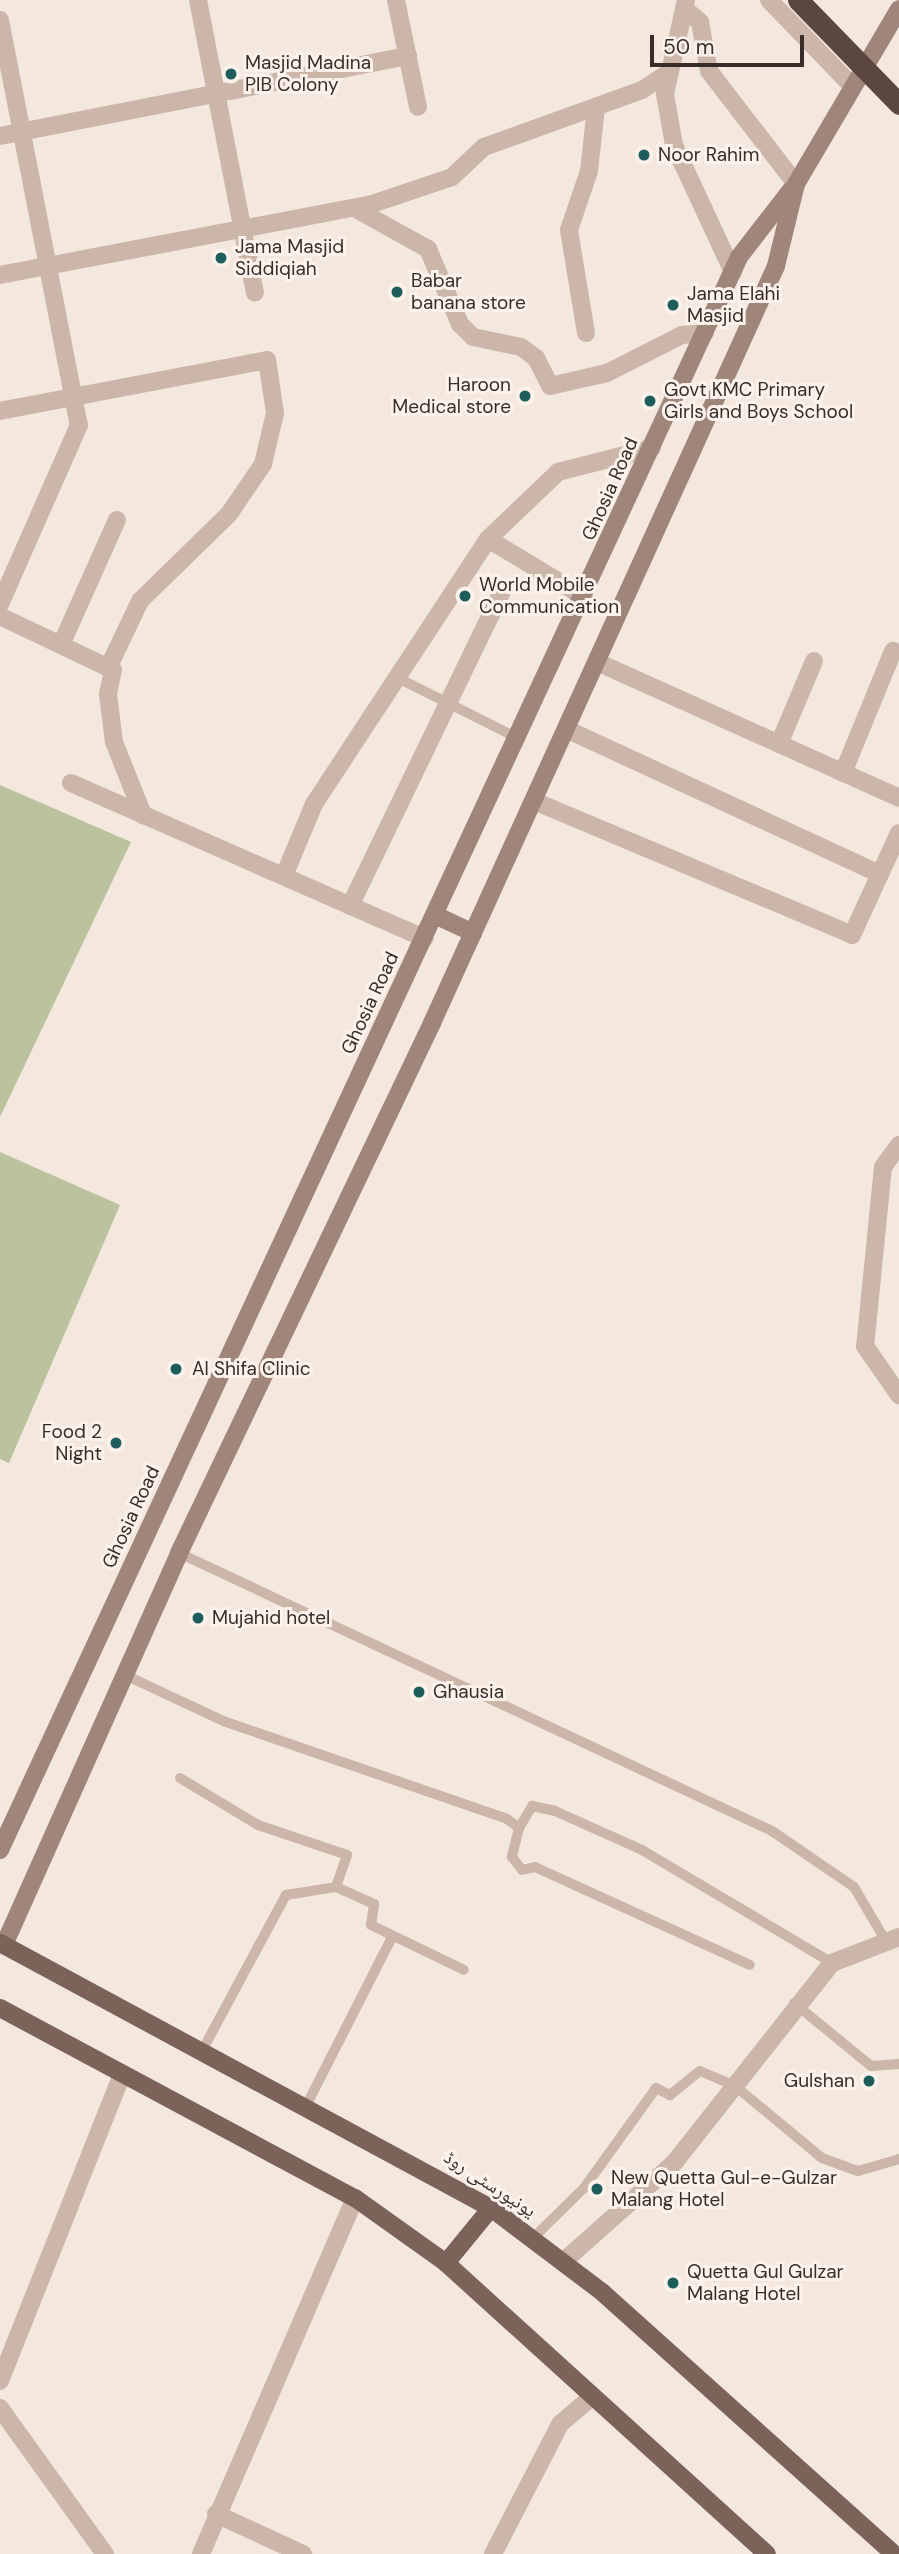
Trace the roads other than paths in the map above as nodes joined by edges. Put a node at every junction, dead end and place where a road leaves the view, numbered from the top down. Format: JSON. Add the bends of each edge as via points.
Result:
{"nodes":[{"id":1,"x":198,"y":0,"type":"edge"},
{"id":2,"x":396,"y":0,"type":"edge"},
{"id":3,"x":769,"y":0,"type":"edge"},
{"id":4,"x":798,"y":0,"type":"edge"},
{"id":5,"x":687,"y":5,"type":"edge"},
{"id":6,"x":899,"y":9,"type":"edge"},
{"id":7,"x":0,"y":20,"type":"edge"},
{"id":8,"x":408,"y":56,"type":"junction"},
{"id":9,"x":665,"y":75,"type":"junction"},
{"id":10,"x":855,"y":81,"type":"junction"},
{"id":11,"x":216,"y":95,"type":"junction"},
{"id":12,"x":899,"y":104,"type":"edge"},
{"id":13,"x":418,"y":107,"type":"dead end"},
{"id":14,"x":596,"y":108,"type":"junction"},
{"id":15,"x":22,"y":132,"type":"junction"},
{"id":16,"x":0,"y":136,"type":"edge"},
{"id":17,"x":796,"y":184,"type":"junction"},
{"id":18,"x":354,"y":208,"type":"junction"},
{"id":19,"x":242,"y":230,"type":"junction"},
{"id":20,"x":48,"y":265,"type":"junction"},
{"id":21,"x":733,"y":272,"type":"junction"},
{"id":22,"x":0,"y":275,"type":"edge"},
{"id":23,"x":255,"y":293,"type":"dead end"},
{"id":24,"x":705,"y":332,"type":"junction"},
{"id":25,"x":586,"y":333,"type":"dead end"},
{"id":26,"x":74,"y":398,"type":"junction"},
{"id":27,"x":0,"y":411,"type":"edge"},
{"id":28,"x":652,"y":449,"type":"junction"},
{"id":29,"x":117,"y":520,"type":"dead end"},
{"id":30,"x":488,"y":539,"type":"junction"},
{"id":31,"x":501,"y":593,"type":"dead end"},
{"id":32,"x":584,"y":597,"type":"junction"},
{"id":33,"x":0,"y":604,"type":"edge"},
{"id":34,"x":0,"y":616,"type":"edge"},
{"id":35,"x":61,"y":645,"type":"junction"},
{"id":36,"x":893,"y":651,"type":"dead end"},
{"id":37,"x":597,"y":662,"type":"junction"},
{"id":38,"x":814,"y":662,"type":"dead end"},
{"id":39,"x":108,"y":667,"type":"junction"},
{"id":40,"x":394,"y":676,"type":"junction"},
{"id":41,"x":446,"y":702,"type":"junction"},
{"id":42,"x":566,"y":729,"type":"junction"},
{"id":43,"x":520,"y":739,"type":"junction"},
{"id":44,"x":779,"y":744,"type":"junction"},
{"id":45,"x":843,"y":773,"type":"junction"},
{"id":46,"x":71,"y":783,"type":"dead end"},
{"id":47,"x":899,"y":798,"type":"edge"},
{"id":48,"x":534,"y":801,"type":"junction"},
{"id":49,"x":143,"y":815,"type":"junction"},
{"id":50,"x":899,"y":833,"type":"edge"},
{"id":51,"x":880,"y":874,"type":"junction"},
{"id":52,"x":284,"y":876,"type":"junction"},
{"id":53,"x":350,"y":906,"type":"junction"},
{"id":54,"x":437,"y":916,"type":"junction"},
{"id":55,"x":473,"y":933,"type":"junction"},
{"id":56,"x":424,"y":938,"type":"junction"},
{"id":57,"x":899,"y":1145,"type":"edge"},
{"id":58,"x":899,"y":1395,"type":"edge"},
{"id":59,"x":179,"y":1553,"type":"junction"},
{"id":60,"x":125,"y":1675,"type":"junction"},
{"id":61,"x":180,"y":1778,"type":"dead end"},
{"id":62,"x":519,"y":1828,"type":"junction"},
{"id":63,"x":0,"y":1850,"type":"edge"},
{"id":64,"x":336,"y":1887,"type":"junction"},
{"id":65,"x":392,"y":1937,"type":"junction"},
{"id":66,"x":893,"y":1940,"type":"edge"},
{"id":67,"x":2,"y":1944,"type":"edge"},
{"id":68,"x":832,"y":1963,"type":"junction"},
{"id":69,"x":750,"y":1965,"type":"dead end"},
{"id":70,"x":464,"y":1970,"type":"dead end"},
{"id":71,"x":794,"y":2003,"type":"junction"},
{"id":72,"x":0,"y":2008,"type":"edge"},
{"id":73,"x":203,"y":2049,"type":"junction"},
{"id":74,"x":899,"y":2064,"type":"edge"},
{"id":75,"x":122,"y":2075,"type":"junction"},
{"id":76,"x":735,"y":2086,"type":"junction"},
{"id":77,"x":307,"y":2104,"type":"junction"},
{"id":78,"x":899,"y":2159,"type":"edge"},
{"id":79,"x":355,"y":2198,"type":"junction"},
{"id":80,"x":491,"y":2208,"type":"junction"},
{"id":81,"x":534,"y":2237,"type":"junction"},
{"id":82,"x":564,"y":2261,"type":"junction"},
{"id":83,"x":446,"y":2263,"type":"junction"},
{"id":84,"x":0,"y":2381,"type":"edge"},
{"id":85,"x":593,"y":2396,"type":"junction"},
{"id":86,"x":0,"y":2408,"type":"edge"},
{"id":87,"x":216,"y":2514,"type":"junction"},
{"id":88,"x":105,"y":2554,"type":"edge"},
{"id":89,"x":201,"y":2554,"type":"edge"},
{"id":90,"x":303,"y":2554,"type":"edge"},
{"id":91,"x":493,"y":2554,"type":"edge"},
{"id":92,"x":767,"y":2554,"type":"edge"},
{"id":93,"x":894,"y":2554,"type":"edge"}],
"edges":[{"from":1,"to":11,"type":"street"},
{"from":2,"to":8,"type":"street"},
{"from":3,"to":10,"type":"street"},
{"from":4,"to":12,"type":"highway","bridge":true},
{"from":5,"to":9,"type":"street"},
{"from":5,"to":17,"type":"street","via":[[699,22],[709,71]]},
{"from":6,"to":10,"type":"main road"},
{"from":7,"to":15,"type":"street"},
{"from":8,"to":11,"type":"street"},
{"from":8,"to":13,"type":"street"},
{"from":9,"to":14,"type":"street"},
{"from":9,"to":21,"type":"street","via":[[674,145]]},
{"from":10,"to":17,"type":"main road"},
{"from":11,"to":15,"type":"street"},
{"from":11,"to":19,"type":"street"},
{"from":14,"to":18,"type":"street","via":[[484,146],[452,177]]},
{"from":14,"to":25,"type":"street","via":[[589,172],[569,230]]},
{"from":15,"to":16,"type":"street"},
{"from":15,"to":20,"type":"street"},
{"from":17,"to":21,"type":"main road","name":"Ghosia Road"},
{"from":17,"to":37,"type":"main road","via":[[776,266]]},
{"from":18,"to":19,"type":"street"},
{"from":18,"to":24,"type":"street","via":[[428,249],[460,324],[473,337],[521,347],[536,358],[550,387],[607,373],[682,335]]},
{"from":19,"to":20,"type":"street"},
{"from":19,"to":23,"type":"street"},
{"from":20,"to":22,"type":"street"},
{"from":20,"to":26,"type":"street"},
{"from":21,"to":24,"type":"main road","name":"Ghosia Road"},
{"from":24,"to":28,"type":"main road","name":"Ghosia Road"},
{"from":26,"to":27,"type":"street"},
{"from":26,"to":33,"type":"street","via":[[79,425]]},
{"from":26,"to":39,"type":"street","via":[[267,360],[275,413],[263,464],[229,514],[140,601]]},
{"from":28,"to":30,"type":"street","via":[[558,472]]},
{"from":28,"to":32,"type":"main road","name":"Ghosia Road"},
{"from":29,"to":35,"type":"street"},
{"from":30,"to":32,"type":"street"},
{"from":30,"to":40,"type":"street"},
{"from":31,"to":41,"type":"street"},
{"from":32,"to":43,"type":"main road","name":"Ghosia Road"},
{"from":34,"to":35,"type":"street"},
{"from":35,"to":39,"type":"street"},
{"from":36,"to":45,"type":"street"},
{"from":37,"to":42,"type":"main road"},
{"from":37,"to":44,"type":"street"},
{"from":38,"to":44,"type":"street"},
{"from":39,"to":49,"type":"street","via":[[113,670],[108,694],[114,742]]},
{"from":40,"to":41,"type":"lane"},
{"from":40,"to":52,"type":"street","via":[[314,804]]},
{"from":41,"to":43,"type":"lane"},
{"from":41,"to":53,"type":"street"},
{"from":42,"to":48,"type":"main road"},
{"from":42,"to":51,"type":"street"},
{"from":43,"to":54,"type":"main road","name":"Ghosia Road"},
{"from":44,"to":45,"type":"street"},
{"from":45,"to":47,"type":"street"},
{"from":46,"to":49,"type":"street"},
{"from":48,"to":51,"type":"street","via":[[852,935]]},
{"from":48,"to":55,"type":"main road"},
{"from":49,"to":52,"type":"street"},
{"from":50,"to":51,"type":"street"},
{"from":52,"to":53,"type":"street"},
{"from":53,"to":56,"type":"street"},
{"from":54,"to":55,"type":"main road"},
{"from":54,"to":56,"type":"main road","name":"Ghosia Road"},
{"from":55,"to":59,"type":"main road"},
{"from":56,"to":63,"type":"main road","name":"Ghosia Road"},
{"from":57,"to":58,"type":"street","via":[[883,1167],[864,1346]]},
{"from":59,"to":60,"type":"main road"},
{"from":59,"to":66,"type":"lane","via":[[772,1831],[854,1887]]},
{"from":60,"to":62,"type":"lane","via":[[226,1722]]},
{"from":60,"to":67,"type":"main road"},
{"from":61,"to":64,"type":"lane","via":[[258,1825],[347,1855]]},
{"from":62,"to":68,"type":"lane","via":[[532,1806],[555,1811],[642,1850]]},
{"from":62,"to":69,"type":"lane","via":[[512,1857],[522,1870],[535,1867]]},
{"from":64,"to":65,"type":"lane","via":[[374,1904],[370,1925]]},
{"from":64,"to":73,"type":"lane","via":[[282,1899]]},
{"from":65,"to":70,"type":"lane"},
{"from":65,"to":77,"type":"lane"},
{"from":66,"to":68,"type":"street"},
{"from":67,"to":73,"type":"main road","name":"یونیورسٹی روڈ"},
{"from":68,"to":71,"type":"street"},
{"from":71,"to":74,"type":"lane","via":[[871,2066]]},
{"from":71,"to":76,"type":"street"},
{"from":72,"to":75,"type":"main road"},
{"from":73,"to":77,"type":"main road","name":"یونیورسٹی روڈ"},
{"from":75,"to":79,"type":"main road"},
{"from":75,"to":84,"type":"street"},
{"from":76,"to":78,"type":"lane","via":[[822,2158],[858,2171]]},
{"from":76,"to":81,"type":"lane","via":[[700,2071],[670,2095],[656,2088],[583,2188]]},
{"from":76,"to":82,"type":"street","via":[[674,2163]]},
{"from":77,"to":80,"type":"main road","name":"یونیورسٹی روڈ"},
{"from":79,"to":83,"type":"main road"},
{"from":79,"to":87,"type":"street"},
{"from":80,"to":81,"type":"main road","name":"یونیورسٹی روڈ"},
{"from":80,"to":83,"type":"main road"},
{"from":81,"to":82,"type":"main road","name":"یونیورسٹی روڈ"},
{"from":82,"to":93,"type":"main road","name":"یونیورسٹی روڈ"},
{"from":83,"to":85,"type":"main road"},
{"from":85,"to":91,"type":"street","via":[[560,2424]]},
{"from":85,"to":92,"type":"main road"},
{"from":86,"to":88,"type":"street"},
{"from":87,"to":89,"type":"street"},
{"from":87,"to":90,"type":"street"}]}
